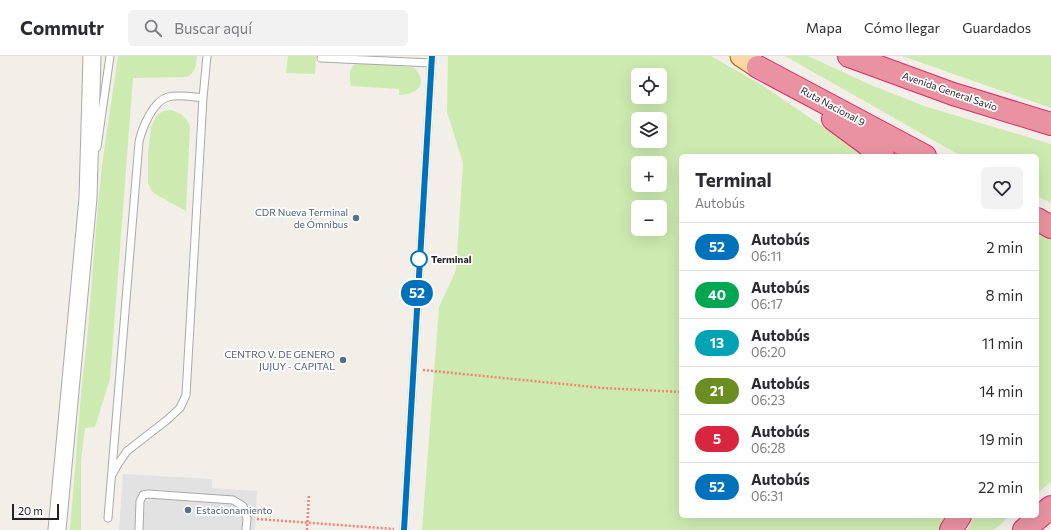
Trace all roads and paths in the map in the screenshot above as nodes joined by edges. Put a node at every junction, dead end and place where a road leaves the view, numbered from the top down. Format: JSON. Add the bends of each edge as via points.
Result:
{"nodes":[{"id":1,"x":92,"y":56,"type":"edge"},
{"id":2,"x":110,"y":56,"type":"edge"},
{"id":3,"x":207,"y":56,"type":"edge"},
{"id":4,"x":733,"y":56,"type":"edge"},
{"id":5,"x":849,"y":56,"type":"edge"},
{"id":6,"x":321,"y":58,"type":"dead end"},
{"id":7,"x":432,"y":59,"type":"edge"},
{"id":8,"x":750,"y":61,"type":"edge"},
{"id":9,"x":203,"y":98,"type":"junction"},
{"id":10,"x":1051,"y":124,"type":"edge"},
{"id":11,"x":880,"y":154,"type":"edge"},
{"id":12,"x":921,"y":154,"type":"edge"},
{"id":13,"x":88,"y":198,"type":"junction"},
{"id":14,"x":1039,"y":220,"type":"edge"},
{"id":15,"x":1051,"y":227,"type":"edge"},
{"id":16,"x":413,"y":369,"type":"junction"},
{"id":17,"x":679,"y":392,"type":"edge"},
{"id":18,"x":111,"y":478,"type":"junction"},
{"id":19,"x":309,"y":494,"type":"dead end"},
{"id":20,"x":1051,"y":507,"type":"edge"},
{"id":21,"x":1039,"y":517,"type":"edge"},
{"id":22,"x":108,"y":518,"type":"dead end"},
{"id":23,"x":247,"y":518,"type":"junction"},
{"id":24,"x":959,"y":518,"type":"edge"},
{"id":25,"x":1038,"y":518,"type":"edge"},
{"id":26,"x":307,"y":522,"type":"junction"},
{"id":27,"x":57,"y":530,"type":"edge"},
{"id":28,"x":138,"y":530,"type":"edge"},
{"id":29,"x":246,"y":530,"type":"edge"},
{"id":30,"x":307,"y":530,"type":"edge"},
{"id":31,"x":404,"y":530,"type":"edge"},
{"id":32,"x":951,"y":530,"type":"edge"},
{"id":33,"x":1024,"y":530,"type":"edge"}],
"edges":[{"from":1,"to":13,"type":"street"},
{"from":2,"to":13,"type":"lane"},
{"from":3,"to":9,"type":"lane"},
{"from":4,"to":8,"type":"lane"},
{"from":5,"to":10,"type":"highway","name":"Avenida General Savio","via":[[953,94]]},
{"from":6,"to":7,"type":"lane"},
{"from":7,"to":16,"type":"lane"},
{"from":8,"to":11,"type":"highway"},
{"from":8,"to":12,"type":"highway","name":"Ruta Nacional 9"},
{"from":9,"to":18,"type":"lane","via":[[186,395],[180,408],[127,451]]},
{"from":9,"to":18,"type":"lane","via":[[167,97],[157,105],[142,131],[138,150]]},
{"from":13,"to":27,"type":"street"},
{"from":14,"to":15,"type":"highway"},
{"from":16,"to":17,"type":"path","via":[[603,388]]},
{"from":16,"to":31,"type":"lane"},
{"from":18,"to":22,"type":"lane"},
{"from":19,"to":26,"type":"path"},
{"from":20,"to":21,"type":"highway"},
{"from":23,"to":26,"type":"path"},
{"from":23,"to":28,"type":"lane","via":[[242,506],[233,500],[148,494],[142,495],[140,501]]},
{"from":23,"to":29,"type":"lane"},
{"from":24,"to":32,"type":"highway"},
{"from":25,"to":33,"type":"highway"},
{"from":26,"to":30,"type":"path"},
{"from":26,"to":31,"type":"path"}]}
